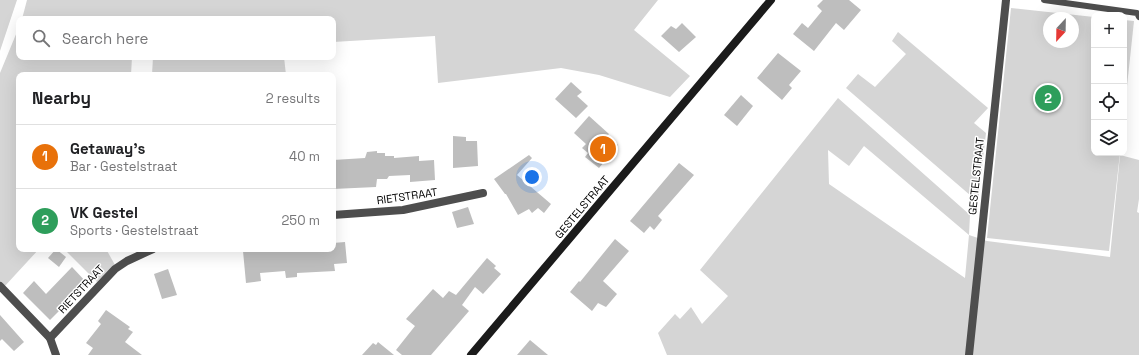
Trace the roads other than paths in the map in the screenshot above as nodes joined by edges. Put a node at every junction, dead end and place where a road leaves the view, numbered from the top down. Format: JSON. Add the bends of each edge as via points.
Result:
{"nodes":[{"id":1,"x":771,"y":0,"type":"edge"},
{"id":2,"x":1006,"y":0,"type":"edge"},
{"id":3,"x":1044,"y":0,"type":"edge"},
{"id":4,"x":1139,"y":17,"type":"edge"},
{"id":5,"x":483,"y":193,"type":"dead end"},
{"id":6,"x":336,"y":215,"type":"edge"},
{"id":7,"x":146,"y":252,"type":"edge"},
{"id":8,"x":0,"y":286,"type":"edge"},
{"id":9,"x":50,"y":338,"type":"junction"},
{"id":10,"x":56,"y":355,"type":"edge"},
{"id":11,"x":471,"y":355,"type":"edge"},
{"id":12,"x":969,"y":355,"type":"edge"}],
"edges":[{"from":1,"to":11,"type":"main road","name":"GESTELSTRAAT"},
{"from":2,"to":12,"type":"street","name":"GESTELSTRAAT"},
{"from":3,"to":4,"type":"lane","via":[[1137,13]]},
{"from":5,"to":6,"type":"street","name":"RIETSTRAAT","via":[[404,210]]},
{"from":7,"to":9,"type":"street","name":"RIETSTRAAT","via":[[115,269]]},
{"from":8,"to":9,"type":"street"},
{"from":9,"to":10,"type":"street"}]}
